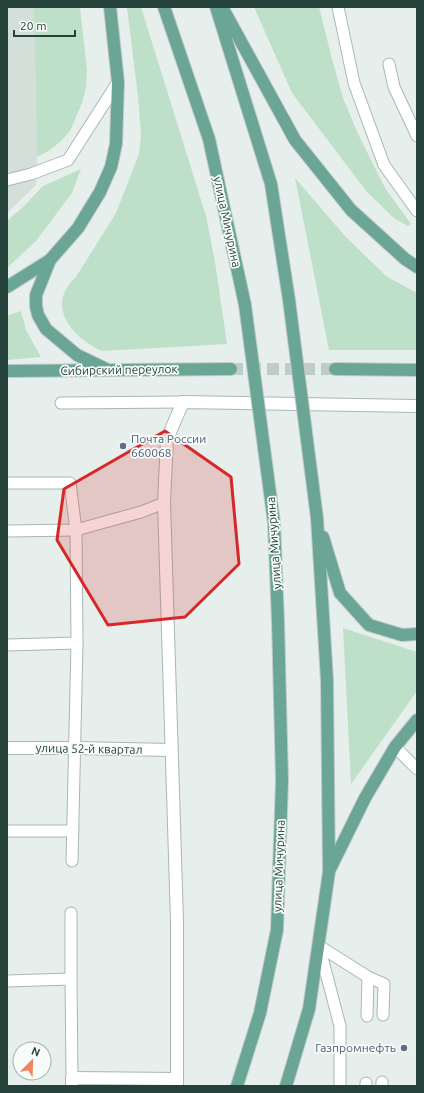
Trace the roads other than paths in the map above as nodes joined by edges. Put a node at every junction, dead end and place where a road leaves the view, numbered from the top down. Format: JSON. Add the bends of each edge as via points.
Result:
{"nodes":[{"id":1,"x":110,"y":7,"type":"edge"},
{"id":2,"x":164,"y":7,"type":"edge"},
{"id":3,"x":216,"y":7,"type":"edge"},
{"id":4,"x":222,"y":7,"type":"edge"},
{"id":5,"x":338,"y":7,"type":"edge"},
{"id":6,"x":389,"y":64,"type":"dead end"},
{"id":7,"x":118,"y":82,"type":"junction"},
{"id":8,"x":417,"y":136,"type":"edge"},
{"id":9,"x":7,"y":180,"type":"edge"},
{"id":10,"x":417,"y":211,"type":"edge"},
{"id":11,"x":50,"y":260,"type":"junction"},
{"id":12,"x":417,"y":267,"type":"edge"},
{"id":13,"x":7,"y":287,"type":"edge"},
{"id":14,"x":106,"y":369,"type":"junction"},
{"id":15,"x":231,"y":369,"type":"tunnel mouth"},
{"id":16,"x":335,"y":369,"type":"tunnel mouth"},
{"id":17,"x":417,"y":370,"type":"edge"},
{"id":18,"x":7,"y":372,"type":"edge"},
{"id":19,"x":183,"y":402,"type":"junction"},
{"id":20,"x":61,"y":403,"type":"dead end"},
{"id":21,"x":417,"y":406,"type":"edge"},
{"id":22,"x":7,"y":483,"type":"edge"},
{"id":23,"x":164,"y":503,"type":"junction"},
{"id":24,"x":317,"y":518,"type":"junction"},
{"id":25,"x":7,"y":530,"type":"edge"},
{"id":26,"x":76,"y":530,"type":"junction"},
{"id":27,"x":417,"y":634,"type":"edge"},
{"id":28,"x":77,"y":643,"type":"junction"},
{"id":29,"x":7,"y":645,"type":"edge"},
{"id":30,"x":417,"y":720,"type":"edge"},
{"id":31,"x":395,"y":747,"type":"junction"},
{"id":32,"x":7,"y":748,"type":"edge"},
{"id":33,"x":75,"y":748,"type":"junction"},
{"id":34,"x":171,"y":750,"type":"junction"},
{"id":35,"x":417,"y":769,"type":"edge"},
{"id":36,"x":7,"y":832,"type":"edge"},
{"id":37,"x":72,"y":832,"type":"junction"},
{"id":38,"x":72,"y":861,"type":"dead end"},
{"id":39,"x":329,"y":872,"type":"junction"},
{"id":40,"x":71,"y":913,"type":"dead end"},
{"id":41,"x":319,"y":946,"type":"junction"},
{"id":42,"x":368,"y":977,"type":"junction"},
{"id":43,"x":72,"y":979,"type":"junction"},
{"id":44,"x":7,"y":980,"type":"edge"},
{"id":45,"x":383,"y":1015,"type":"dead end"},
{"id":46,"x":366,"y":1016,"type":"dead end"},
{"id":47,"x":72,"y":1082,"type":"edge"},
{"id":48,"x":177,"y":1082,"type":"edge"},
{"id":49,"x":237,"y":1086,"type":"edge"},
{"id":50,"x":286,"y":1086,"type":"edge"},
{"id":51,"x":340,"y":1086,"type":"edge"}],
"edges":[{"from":1,"to":7,"type":"main road"},
{"from":2,"to":49,"type":"main road","name":"улица Мичурина","bridge":true,"via":[[209,139],[245,305],[274,523],[282,780],[276,930],[260,1013]]},
{"from":3,"to":24,"type":"main road","bridge":true,"via":[[271,184],[289,300]]},
{"from":4,"to":12,"type":"main road","via":[[295,140],[351,210]]},
{"from":5,"to":10,"type":"lane","via":[[354,83],[384,165]]},
{"from":6,"to":8,"type":"lane","via":[[394,87]]},
{"from":7,"to":9,"type":"lane","via":[[68,160]]},
{"from":7,"to":11,"type":"main road","via":[[116,144],[111,167],[100,192],[78,228]]},
{"from":11,"to":13,"type":"main road"},
{"from":11,"to":14,"type":"main road","via":[[36,295],[38,315],[46,329],[77,355]]},
{"from":14,"to":15,"type":"main road","name":"Сибирский переулок"},
{"from":14,"to":18,"type":"main road","name":"Сибирский переулок"},
{"from":16,"to":17,"type":"main road"},
{"from":19,"to":20,"type":"lane"},
{"from":19,"to":21,"type":"street"},
{"from":19,"to":23,"type":"street","via":[[167,439]]},
{"from":22,"to":26,"type":"lane","via":[[70,483]]},
{"from":23,"to":26,"type":"lane"},
{"from":23,"to":34,"type":"street"},
{"from":24,"to":27,"type":"main road","via":[[340,593],[369,625],[402,634]]},
{"from":24,"to":39,"type":"main road","via":[[327,680]]},
{"from":25,"to":26,"type":"lane"},
{"from":26,"to":28,"type":"lane"},
{"from":28,"to":29,"type":"lane"},
{"from":28,"to":33,"type":"lane"},
{"from":30,"to":31,"type":"main road"},
{"from":31,"to":35,"type":"lane"},
{"from":31,"to":39,"type":"main road","via":[[365,798]]},
{"from":32,"to":33,"type":"street","name":"улица 52-й квартал"},
{"from":33,"to":34,"type":"street","name":"улица 52-й квартал"},
{"from":33,"to":37,"type":"lane"},
{"from":34,"to":48,"type":"street","via":[[177,921]]},
{"from":36,"to":37,"type":"lane"},
{"from":37,"to":38,"type":"lane"},
{"from":39,"to":41,"type":"main road"},
{"from":40,"to":43,"type":"lane"},
{"from":41,"to":42,"type":"lane"},
{"from":41,"to":50,"type":"main road","via":[[309,1009]]},
{"from":41,"to":51,"type":"lane","via":[[340,1026]]},
{"from":42,"to":45,"type":"lane","via":[[384,984]]},
{"from":42,"to":46,"type":"lane"},
{"from":43,"to":44,"type":"lane"},
{"from":43,"to":47,"type":"lane"},
{"from":47,"to":48,"type":"street"}]}
